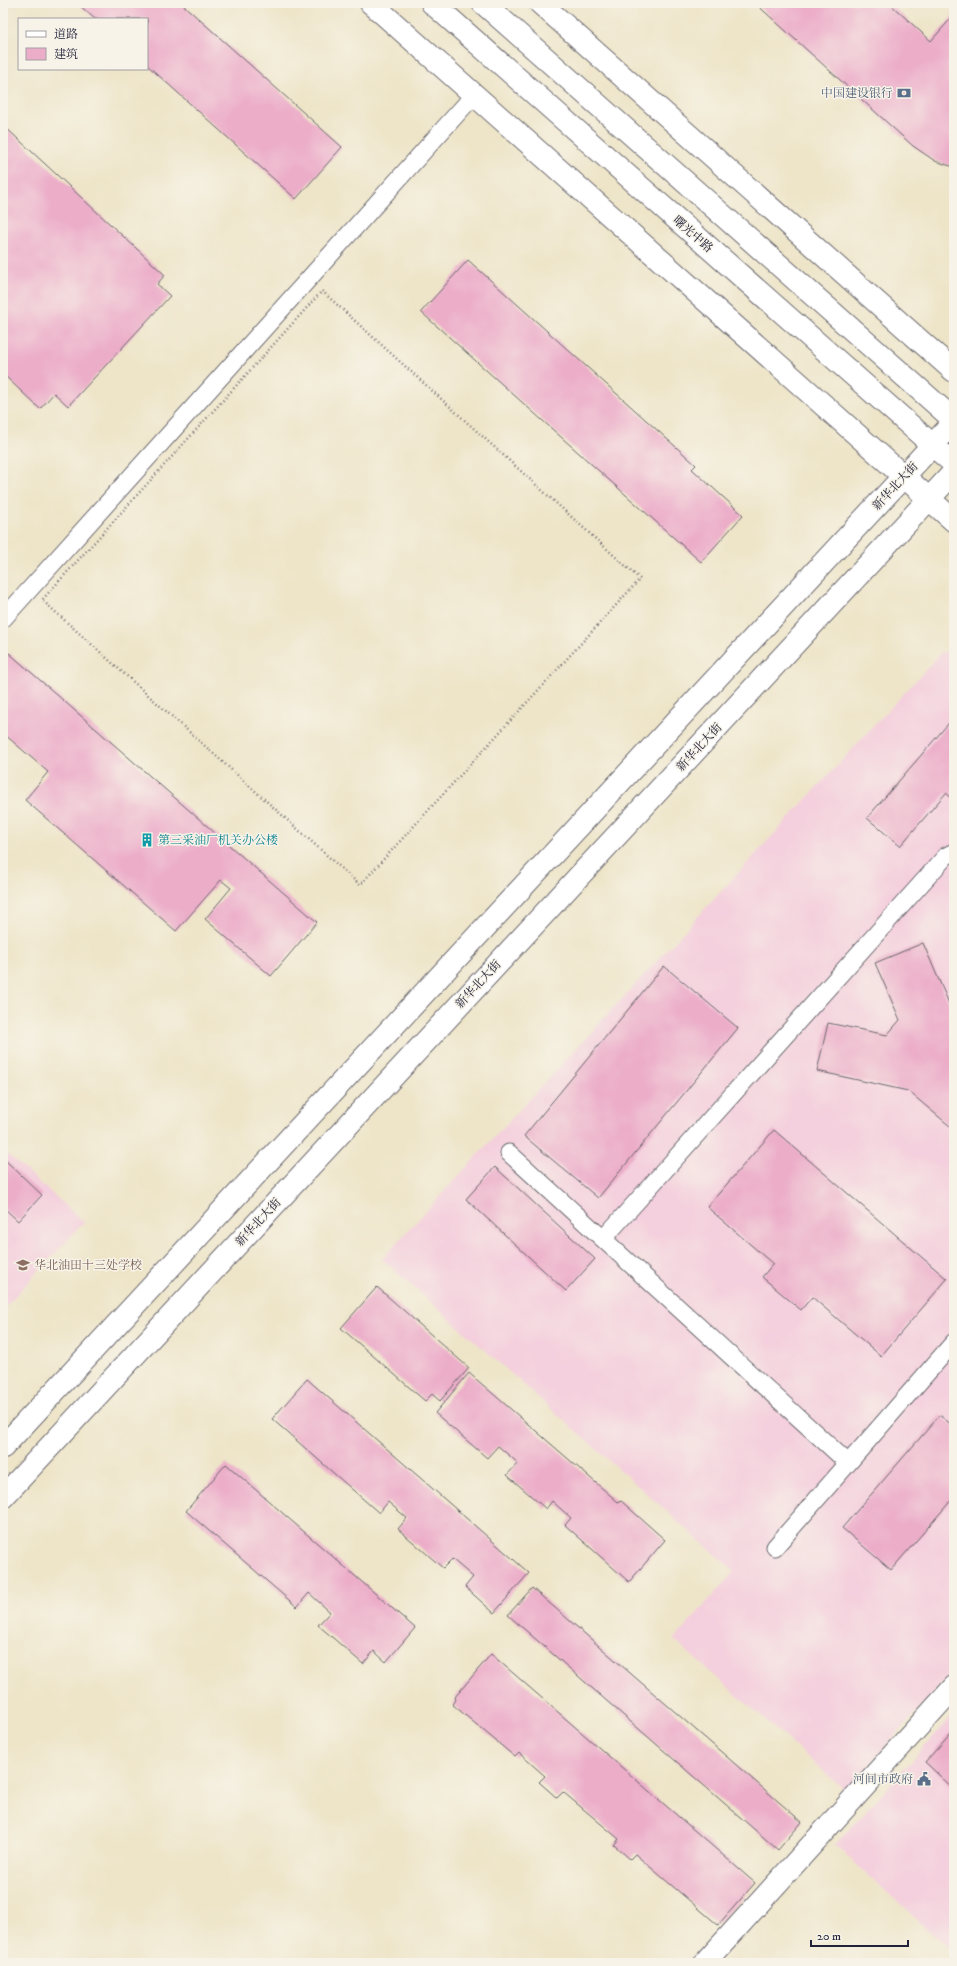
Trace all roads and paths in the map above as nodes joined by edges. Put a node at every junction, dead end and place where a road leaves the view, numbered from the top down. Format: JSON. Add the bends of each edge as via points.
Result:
{"nodes":[{"id":1,"x":371,"y":3,"type":"edge"},
{"id":2,"x":432,"y":3,"type":"edge"},
{"id":3,"x":483,"y":3,"type":"edge"},
{"id":4,"x":540,"y":3,"type":"edge"},
{"id":5,"x":474,"y":95,"type":"junction"},
{"id":6,"x":954,"y":371,"type":"edge"},
{"id":7,"x":954,"y":421,"type":"edge"},
{"id":8,"x":932,"y":445,"type":"junction"},
{"id":9,"x":954,"y":464,"type":"edge"},
{"id":10,"x":954,"y":472,"type":"edge"},
{"id":11,"x":903,"y":476,"type":"junction"},
{"id":12,"x":929,"y":499,"type":"junction"},
{"id":13,"x":954,"y":521,"type":"edge"},
{"id":14,"x":3,"y":619,"type":"edge"},
{"id":15,"x":954,"y":852,"type":"edge"},
{"id":16,"x":360,"y":885,"type":"joint"},
{"id":17,"x":509,"y":1153,"type":"dead end"},
{"id":18,"x":603,"y":1239,"type":"junction"},
{"id":19,"x":954,"y":1342,"type":"edge"},
{"id":20,"x":3,"y":1446,"type":"edge"},
{"id":21,"x":848,"y":1463,"type":"junction"},
{"id":22,"x":3,"y":1497,"type":"edge"},
{"id":23,"x":775,"y":1547,"type":"dead end"},
{"id":24,"x":954,"y":1687,"type":"edge"},
{"id":25,"x":705,"y":1963,"type":"edge"}],
"edges":[{"from":1,"to":5,"type":"main road"},
{"from":2,"to":8,"type":"main road","name":"曙光中路"},
{"from":3,"to":7,"type":"main road"},
{"from":4,"to":6,"type":"main road"},
{"from":5,"to":11,"type":"main road"},
{"from":5,"to":14,"type":"lane"},
{"from":7,"to":8,"type":"main road","name":"新华北大街"},
{"from":8,"to":9,"type":"main road","name":"曙光中路"},
{"from":8,"to":11,"type":"main road","name":"新华北大街"},
{"from":10,"to":12,"type":"main road","name":"新华北大街"},
{"from":11,"to":12,"type":"main road"},
{"from":11,"to":20,"type":"main road","name":"新华北大街"},
{"from":12,"to":13,"type":"main road"},
{"from":12,"to":22,"type":"main road","name":"新华北大街"},
{"from":15,"to":18,"type":"lane","via":[[946,856]]},
{"from":16,"to":16,"type":"path","via":[[42,600],[322,291],[640,579]]},
{"from":17,"to":18,"type":"lane"},
{"from":18,"to":21,"type":"lane"},
{"from":19,"to":21,"type":"lane"},
{"from":21,"to":23,"type":"lane"},
{"from":24,"to":25,"type":"main road"}]}
